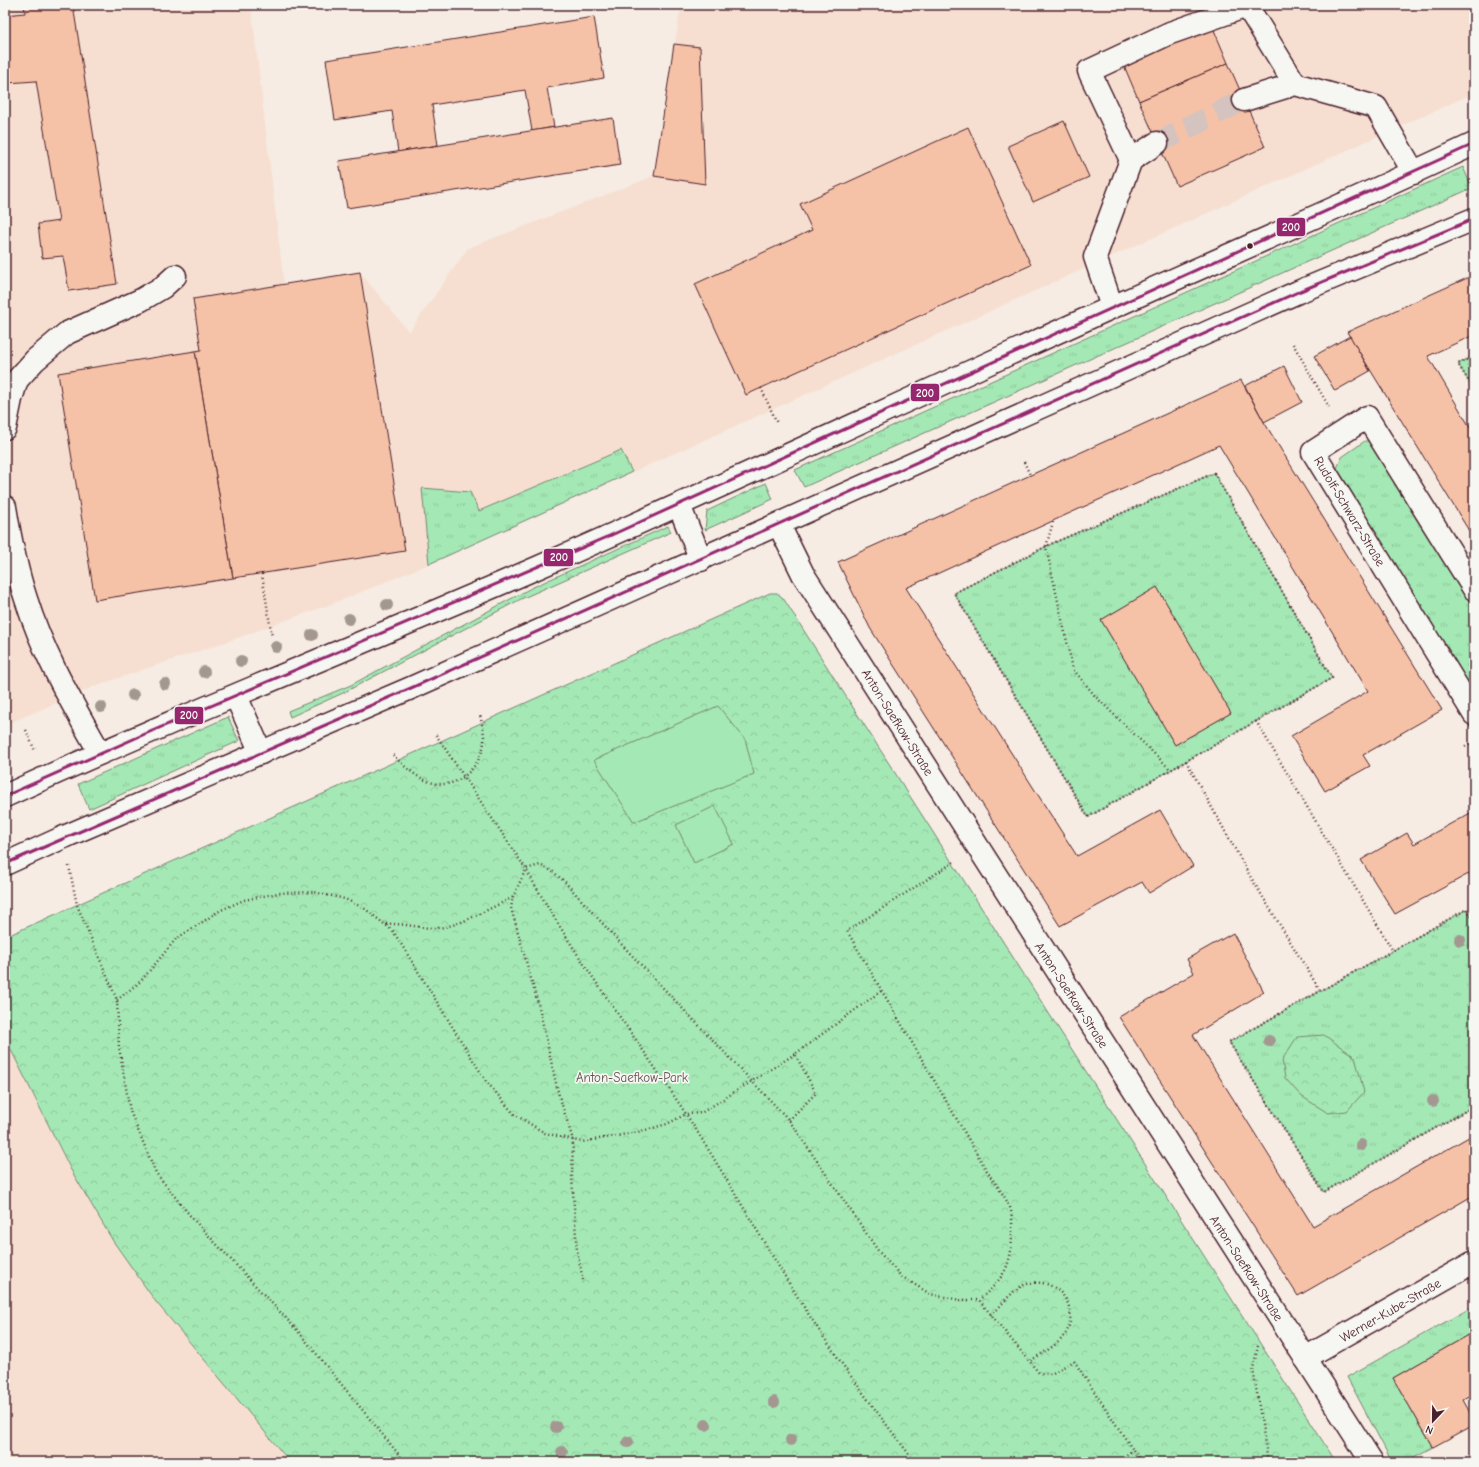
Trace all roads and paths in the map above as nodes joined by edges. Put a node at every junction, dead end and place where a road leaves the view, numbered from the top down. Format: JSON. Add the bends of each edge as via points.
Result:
{"nodes":[{"id":1,"x":1296,"y":84,"type":"junction"},
{"id":2,"x":1244,"y":100,"type":"tunnel mouth"},
{"id":3,"x":1157,"y":143,"type":"tunnel mouth"},
{"id":4,"x":1474,"y":144,"type":"edge"},
{"id":5,"x":1131,"y":160,"type":"junction"},
{"id":6,"x":1414,"y":173,"type":"junction"},
{"id":7,"x":1474,"y":219,"type":"edge"},
{"id":8,"x":175,"y":276,"type":"dead end"},
{"id":9,"x":1112,"y":307,"type":"junction"},
{"id":10,"x":1293,"y":344,"type":"dead end"},
{"id":11,"x":1474,"y":356,"type":"edge"},
{"id":12,"x":761,"y":388,"type":"dead end"},
{"id":13,"x":1474,"y":390,"type":"edge"},
{"id":14,"x":777,"y":423,"type":"dead end"},
{"id":15,"x":5,"y":428,"type":"edge"},
{"id":16,"x":1343,"y":432,"type":"junction"},
{"id":17,"x":1024,"y":462,"type":"dead end"},
{"id":18,"x":1030,"y":475,"type":"dead end"},
{"id":19,"x":680,"y":505,"type":"junction"},
{"id":20,"x":5,"y":507,"type":"edge"},
{"id":21,"x":1053,"y":522,"type":"dead end"},
{"id":22,"x":779,"y":525,"type":"junction"},
{"id":23,"x":1046,"y":547,"type":"junction"},
{"id":24,"x":701,"y":560,"type":"junction"},
{"id":25,"x":262,"y":574,"type":"dead end"},
{"id":26,"x":1474,"y":589,"type":"edge"},
{"id":27,"x":272,"y":637,"type":"dead end"},
{"id":28,"x":236,"y":696,"type":"junction"},
{"id":29,"x":1474,"y":714,"type":"edge"},
{"id":30,"x":480,"y":715,"type":"dead end"},
{"id":31,"x":1256,"y":721,"type":"junction"},
{"id":32,"x":436,"y":735,"type":"dead end"},
{"id":33,"x":100,"y":753,"type":"junction"},
{"id":34,"x":260,"y":753,"type":"junction"},
{"id":35,"x":392,"y":755,"type":"dead end"},
{"id":36,"x":1186,"y":762,"type":"junction"},
{"id":37,"x":1171,"y":770,"type":"junction"},
{"id":38,"x":463,"y":777,"type":"junction"},
{"id":39,"x":5,"y":796,"type":"edge"},
{"id":40,"x":959,"y":859,"type":"dead end"},
{"id":41,"x":5,"y":864,"type":"edge"},
{"id":42,"x":526,"y":870,"type":"junction"},
{"id":43,"x":75,"y":895,"type":"dead end"},
{"id":44,"x":513,"y":897,"type":"junction"},
{"id":45,"x":1474,"y":920,"type":"edge"},
{"id":46,"x":385,"y":924,"type":"junction"},
{"id":47,"x":1393,"y":951,"type":"junction"},
{"id":48,"x":881,"y":991,"type":"junction"},
{"id":49,"x":1321,"y":992,"type":"junction"},
{"id":50,"x":117,"y":1000,"type":"junction"},
{"id":51,"x":795,"y":1054,"type":"junction"},
{"id":52,"x":754,"y":1081,"type":"junction"},
{"id":53,"x":1474,"y":1106,"type":"edge"},
{"id":54,"x":686,"y":1114,"type":"junction"},
{"id":55,"x":789,"y":1120,"type":"junction"},
{"id":56,"x":573,"y":1140,"type":"junction"},
{"id":57,"x":1474,"y":1262,"type":"edge"},
{"id":58,"x":583,"y":1280,"type":"dead end"},
{"id":59,"x":979,"y":1300,"type":"junction"},
{"id":60,"x":991,"y":1315,"type":"junction"},
{"id":61,"x":1258,"y":1346,"type":"dead end"},
{"id":62,"x":1305,"y":1358,"type":"junction"},
{"id":63,"x":1030,"y":1361,"type":"junction"},
{"id":64,"x":1133,"y":1450,"type":"junction"},
{"id":65,"x":1474,"y":1456,"type":"edge"},
{"id":66,"x":405,"y":1462,"type":"edge"},
{"id":67,"x":915,"y":1462,"type":"edge"},
{"id":68,"x":1117,"y":1462,"type":"edge"},
{"id":69,"x":1141,"y":1462,"type":"edge"},
{"id":70,"x":1268,"y":1462,"type":"edge"},
{"id":71,"x":1372,"y":1462,"type":"edge"},
{"id":72,"x":1463,"y":1462,"type":"edge"}],
"edges":[{"from":1,"to":2,"type":"street"},
{"from":1,"to":5,"type":"street","via":[[1247,6],[1170,33],[1089,71]]},
{"from":1,"to":6,"type":"street","via":[[1376,107]]},
{"from":3,"to":5,"type":"street"},
{"from":4,"to":6,"type":"street"},
{"from":5,"to":9,"type":"street","via":[[1096,257]]},
{"from":6,"to":9,"type":"street"},
{"from":7,"to":22,"type":"street","via":[[1298,292]]},
{"from":8,"to":15,"type":"street","via":[[163,287],[141,300],[67,333],[35,360],[17,380]]},
{"from":9,"to":19,"type":"street"},
{"from":10,"to":16,"type":"path"},
{"from":11,"to":13,"type":"path","via":[[1458,364]]},
{"from":12,"to":14,"type":"path"},
{"from":16,"to":26,"type":"street","name":"Rudolf-Schwarz-Straße","via":[[1367,417]]},
{"from":16,"to":29,"type":"street","name":"Rudolf-Schwarz-Straße","via":[[1313,452]]},
{"from":17,"to":18,"type":"path"},
{"from":19,"to":24,"type":"street"},
{"from":19,"to":28,"type":"street"},
{"from":20,"to":33,"type":"street","via":[[13,553],[26,601],[63,687]]},
{"from":21,"to":23,"type":"path"},
{"from":22,"to":24,"type":"street"},
{"from":22,"to":62,"type":"street","name":"Anton-Saefkow-Straße","via":[[803,574]]},
{"from":23,"to":31,"type":"path","via":[[1214,473],[1332,678]]},
{"from":23,"to":37,"type":"path","via":[[1073,669],[1096,697]]},
{"from":23,"to":37,"type":"path","via":[[954,593],[1088,817]]},
{"from":24,"to":34,"type":"street"},
{"from":25,"to":27,"type":"path"},
{"from":28,"to":33,"type":"street"},
{"from":28,"to":34,"type":"street"},
{"from":30,"to":38,"type":"path","via":[[484,747],[475,767]]},
{"from":31,"to":36,"type":"path"},
{"from":31,"to":47,"type":"path"},
{"from":32,"to":38,"type":"path"},
{"from":33,"to":39,"type":"street"},
{"from":34,"to":41,"type":"street"},
{"from":35,"to":38,"type":"path","via":[[413,773],[426,780],[439,784]]},
{"from":36,"to":37,"type":"path"},
{"from":36,"to":49,"type":"path","via":[[1250,876]]},
{"from":38,"to":42,"type":"path"},
{"from":40,"to":48,"type":"path","via":[[847,931]]},
{"from":42,"to":44,"type":"path"},
{"from":42,"to":52,"type":"path","via":[[540,865],[564,881]]},
{"from":42,"to":54,"type":"path","via":[[610,1006]]},
{"from":43,"to":50,"type":"path","via":[[102,970]]},
{"from":44,"to":46,"type":"path","via":[[465,919],[437,928]]},
{"from":44,"to":56,"type":"path","via":[[511,908],[539,1007],[558,1092]]},
{"from":45,"to":47,"type":"path","via":[[1467,909]]},
{"from":46,"to":50,"type":"path","via":[[364,908],[345,899],[314,892],[278,893],[244,900],[221,910],[176,939],[141,981]]},
{"from":46,"to":56,"type":"path","via":[[404,947],[444,1015],[497,1096],[514,1114],[546,1134]]},
{"from":47,"to":49,"type":"path"},
{"from":48,"to":51,"type":"path"},
{"from":48,"to":59,"type":"path","via":[[1009,1206],[1012,1240],[1008,1266],[997,1283]]},
{"from":49,"to":53,"type":"path","via":[[1229,1042],[1324,1192]]},
{"from":50,"to":66,"type":"path","via":[[119,1046],[130,1111],[156,1173],[192,1218],[297,1330]]},
{"from":51,"to":52,"type":"path"},
{"from":51,"to":55,"type":"path","via":[[816,1093]]},
{"from":52,"to":54,"type":"path","via":[[701,1114]]},
{"from":52,"to":55,"type":"path"},
{"from":54,"to":56,"type":"path","via":[[667,1124],[638,1132],[582,1142]]},
{"from":54,"to":67,"type":"path","via":[[811,1318]]},
{"from":55,"to":59,"type":"path","via":[[879,1252],[901,1276],[930,1294],[960,1300]]},
{"from":56,"to":58,"type":"path","via":[[572,1178],[577,1251]]},
{"from":57,"to":62,"type":"street","name":"Werner-Kube-Straße"},
{"from":59,"to":60,"type":"path"},
{"from":60,"to":63,"type":"path"},
{"from":60,"to":63,"type":"path","via":[[1017,1288],[1032,1282],[1052,1285],[1063,1295],[1070,1309],[1071,1319],[1066,1334]]},
{"from":61,"to":70,"type":"path","via":[[1253,1369]]},
{"from":62,"to":71,"type":"street","name":"Anton-Saefkow-Straße"},
{"from":63,"to":64,"type":"path","via":[[1039,1373],[1051,1374],[1074,1361]]},
{"from":64,"to":68,"type":"path"},
{"from":64,"to":69,"type":"path"},
{"from":65,"to":72,"type":"path"}]}
